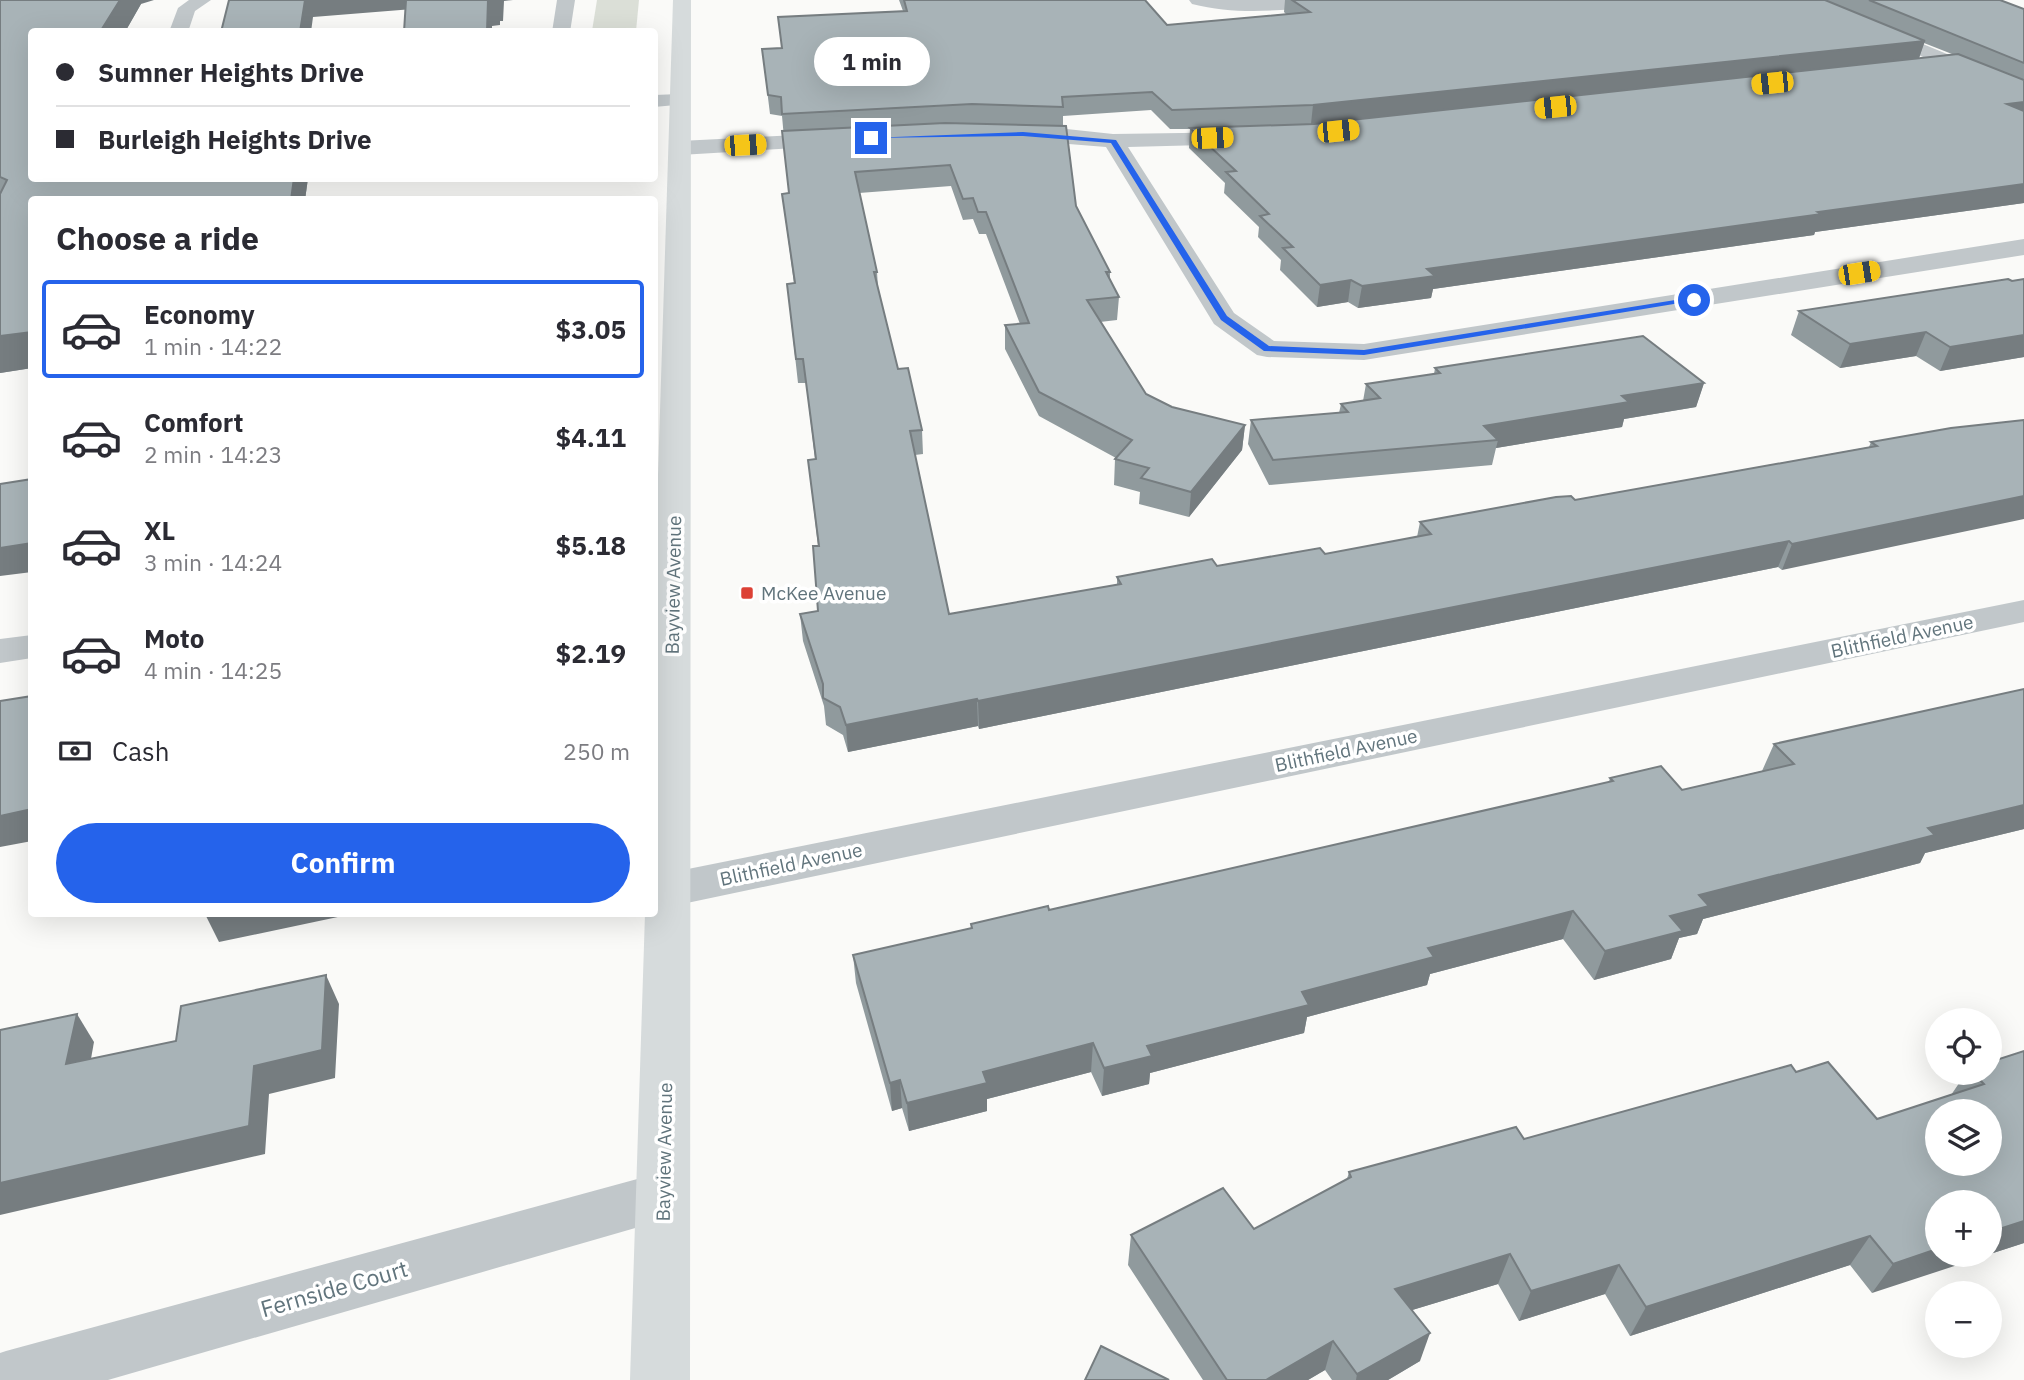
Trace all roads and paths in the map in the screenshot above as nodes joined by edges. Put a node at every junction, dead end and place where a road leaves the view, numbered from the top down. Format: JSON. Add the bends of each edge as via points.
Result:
{"nodes":[{"id":1,"x":202,"y":0,"type":"edge"},
{"id":2,"x":566,"y":0,"type":"edge"},
{"id":3,"x":682,"y":0,"type":"edge"},
{"id":4,"x":1198,"y":0,"type":"edge"},
{"id":5,"x":1334,"y":0,"type":"edge"},
{"id":6,"x":1802,"y":0,"type":"edge"},
{"id":7,"x":180,"y":28,"type":"edge"},
{"id":8,"x":562,"y":28,"type":"edge"},
{"id":9,"x":1955,"y":63,"type":"junction"},
{"id":10,"x":1908,"y":68,"type":"edge"},
{"id":11,"x":2024,"y":93,"type":"edge"},
{"id":12,"x":667,"y":100,"type":"edge"},
{"id":13,"x":998,"y":134,"type":"edge"},
{"id":14,"x":1258,"y":136,"type":"edge"},
{"id":15,"x":862,"y":139,"type":"edge"},
{"id":16,"x":1113,"y":141,"type":"junction"},
{"id":17,"x":680,"y":148,"type":"junction"},
{"id":18,"x":2024,"y":247,"type":"edge"},
{"id":19,"x":664,"y":541,"type":"edge"},
{"id":20,"x":2024,"y":611,"type":"edge"},
{"id":21,"x":28,"y":647,"type":"edge"},
{"id":22,"x":0,"y":651,"type":"edge"},
{"id":23,"x":668,"y":890,"type":"junction"},
{"id":24,"x":663,"y":1196,"type":"junction"},
{"id":25,"x":6,"y":1380,"type":"edge"},
{"id":26,"x":660,"y":1380,"type":"edge"}],
"edges":[{"from":1,"to":7,"type":"street","via":[[187,8]]},
{"from":2,"to":8,"type":"street"},
{"from":3,"to":12,"type":"main road","name":"Bayview Avenue"},
{"from":4,"to":5,"type":"street","via":[[1220,7]]},
{"from":6,"to":9,"type":"street"},
{"from":9,"to":10,"type":"street"},
{"from":9,"to":11,"type":"street"},
{"from":12,"to":17,"type":"main road","name":"Bayview Avenue"},
{"from":13,"to":16,"type":"street"},
{"from":14,"to":16,"type":"street"},
{"from":15,"to":17,"type":"street"},
{"from":16,"to":18,"type":"street","via":[[1224,318],[1267,349],[1364,352]]},
{"from":17,"to":19,"type":"main road","name":"Bayview Avenue"},
{"from":19,"to":23,"type":"main road","name":"Bayview Avenue"},
{"from":20,"to":23,"type":"street","name":"Blithfield Avenue"},
{"from":21,"to":22,"type":"street"},
{"from":23,"to":24,"type":"main road","name":"Bayview Avenue"},
{"from":24,"to":25,"type":"street","name":"Fernside Court"},
{"from":24,"to":26,"type":"main road","name":"Bayview Avenue"}]}
